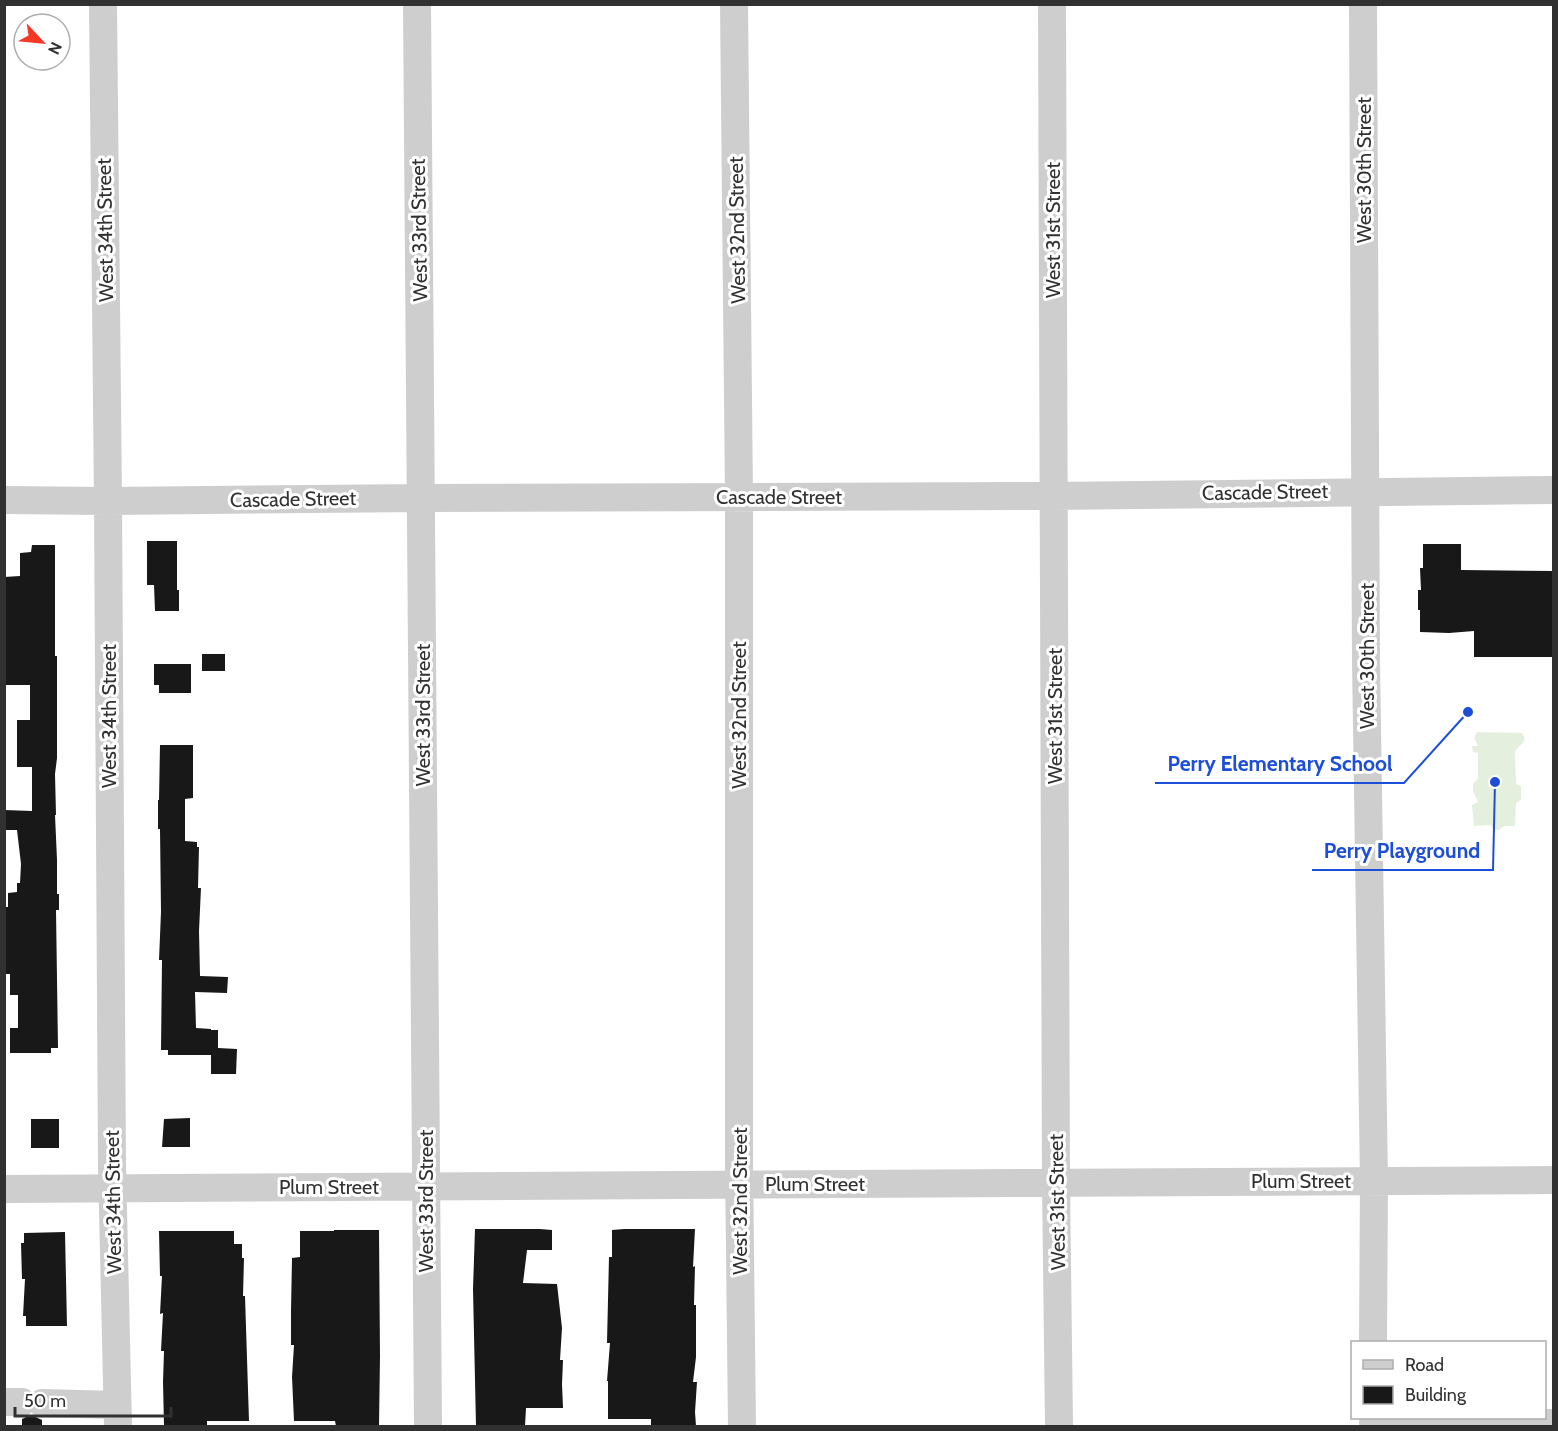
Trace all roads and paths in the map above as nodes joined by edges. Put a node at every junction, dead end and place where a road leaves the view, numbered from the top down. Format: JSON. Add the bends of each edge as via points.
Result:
{"nodes":[{"id":1,"x":103,"y":4,"type":"edge"},
{"id":2,"x":417,"y":4,"type":"edge"},
{"id":3,"x":734,"y":4,"type":"edge"},
{"id":4,"x":1052,"y":4,"type":"edge"},
{"id":5,"x":1363,"y":4,"type":"edge"},
{"id":6,"x":1554,"y":490,"type":"edge"},
{"id":7,"x":1366,"y":491,"type":"junction"},
{"id":8,"x":1054,"y":496,"type":"junction"},
{"id":9,"x":739,"y":497,"type":"junction"},
{"id":10,"x":422,"y":498,"type":"junction"},
{"id":11,"x":4,"y":500,"type":"edge"},
{"id":12,"x":108,"y":501,"type":"junction"},
{"id":13,"x":1554,"y":1180,"type":"edge"},
{"id":14,"x":1374,"y":1181,"type":"junction"},
{"id":15,"x":1056,"y":1183,"type":"junction"},
{"id":16,"x":739,"y":1184,"type":"junction"},
{"id":17,"x":426,"y":1187,"type":"junction"},
{"id":18,"x":112,"y":1188,"type":"junction"},
{"id":19,"x":4,"y":1189,"type":"edge"},
{"id":20,"x":1373,"y":1341,"type":"edge"},
{"id":21,"x":23,"y":1402,"type":"edge"},
{"id":22,"x":118,"y":1416,"type":"edge"},
{"id":23,"x":1373,"y":1422,"type":"edge"},
{"id":24,"x":1554,"y":1424,"type":"edge"},
{"id":25,"x":428,"y":1426,"type":"edge"},
{"id":26,"x":742,"y":1426,"type":"edge"},
{"id":27,"x":1059,"y":1426,"type":"edge"}],
"edges":[{"from":1,"to":12,"type":"street","name":"West 34th Street"},
{"from":2,"to":10,"type":"street","name":"West 33rd Street"},
{"from":3,"to":9,"type":"street","name":"West 32nd Street"},
{"from":4,"to":8,"type":"street","name":"West 31st Street"},
{"from":5,"to":7,"type":"street","name":"West 30th Street"},
{"from":6,"to":7,"type":"street","name":"Cascade Street"},
{"from":7,"to":8,"type":"street","name":"Cascade Street"},
{"from":7,"to":14,"type":"street","name":"West 30th Street"},
{"from":8,"to":9,"type":"street","name":"Cascade Street"},
{"from":8,"to":15,"type":"street","name":"West 31st Street"},
{"from":9,"to":10,"type":"street","name":"Cascade Street"},
{"from":9,"to":16,"type":"street","name":"West 32nd Street"},
{"from":10,"to":12,"type":"street","name":"Cascade Street"},
{"from":10,"to":17,"type":"street","name":"West 33rd Street"},
{"from":11,"to":12,"type":"street","name":"Cascade Street"},
{"from":12,"to":18,"type":"street","name":"West 34th Street"},
{"from":13,"to":14,"type":"street","name":"Plum Street"},
{"from":14,"to":15,"type":"street","name":"Plum Street"},
{"from":14,"to":20,"type":"street","name":"West 30th Street"},
{"from":15,"to":16,"type":"street","name":"Plum Street"},
{"from":15,"to":27,"type":"street","name":"West 31st Street"},
{"from":16,"to":17,"type":"street","name":"Plum Street"},
{"from":16,"to":26,"type":"street","name":"West 32nd Street"},
{"from":17,"to":18,"type":"street","name":"Plum Street"},
{"from":17,"to":25,"type":"street","name":"West 33rd Street"},
{"from":18,"to":19,"type":"street","name":"Plum Street"},
{"from":18,"to":22,"type":"street","name":"West 34th Street"},
{"from":21,"to":22,"type":"street"},
{"from":23,"to":24,"type":"street"}]}
